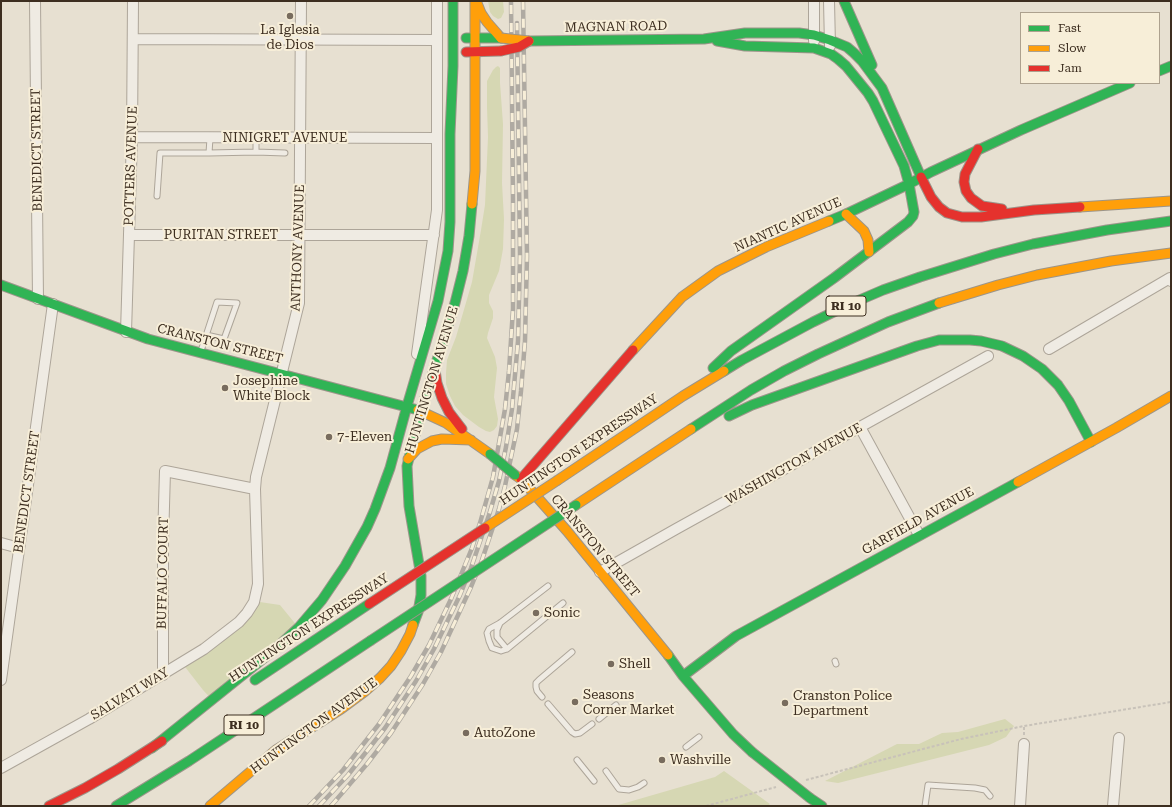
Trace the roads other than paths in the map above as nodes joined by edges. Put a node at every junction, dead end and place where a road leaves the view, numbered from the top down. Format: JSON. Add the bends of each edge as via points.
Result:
{"nodes":[{"id":1,"x":35,"y":1,"type":"edge"},
{"id":2,"x":133,"y":1,"type":"edge"},
{"id":3,"x":301,"y":1,"type":"edge"},
{"id":4,"x":437,"y":1,"type":"edge"},
{"id":5,"x":453,"y":1,"type":"edge"},
{"id":6,"x":476,"y":1,"type":"edge"},
{"id":7,"x":814,"y":1,"type":"edge"},
{"id":8,"x":829,"y":1,"type":"edge"},
{"id":9,"x":844,"y":1,"type":"edge"},
{"id":10,"x":814,"y":35,"type":"junction"},
{"id":11,"x":453,"y":38,"type":"junction"},
{"id":12,"x":475,"y":38,"type":"junction"},
{"id":13,"x":501,"y":38,"type":"junction"},
{"id":14,"x":133,"y":39,"type":"junction"},
{"id":15,"x":704,"y":39,"type":"junction"},
{"id":16,"x":301,"y":40,"type":"junction"},
{"id":17,"x":437,"y":40,"type":"junction"},
{"id":18,"x":830,"y":40,"type":"junction"},
{"id":19,"x":529,"y":41,"type":"junction"},
{"id":20,"x":814,"y":48,"type":"junction"},
{"id":21,"x":453,"y":52,"type":"junction"},
{"id":22,"x":475,"y":52,"type":"junction"},
{"id":23,"x":831,"y":54,"type":"junction"},
{"id":24,"x":1171,"y":66,"type":"edge"},
{"id":25,"x":1160,"y":71,"type":"edge"},
{"id":26,"x":1128,"y":84,"type":"edge"},
{"id":27,"x":882,"y":88,"type":"junction"},
{"id":28,"x":132,"y":137,"type":"junction"},
{"id":29,"x":210,"y":138,"type":"junction"},
{"id":30,"x":256,"y":138,"type":"junction"},
{"id":31,"x":300,"y":138,"type":"junction"},
{"id":32,"x":437,"y":138,"type":"junction"},
{"id":33,"x":978,"y":149,"type":"junction"},
{"id":34,"x":256,"y":152,"type":"junction"},
{"id":35,"x":209,"y":153,"type":"junction"},
{"id":36,"x":285,"y":153,"type":"dead end"},
{"id":37,"x":921,"y":177,"type":"junction"},
{"id":38,"x":909,"y":184,"type":"junction"},
{"id":39,"x":157,"y":196,"type":"dead end"},
{"id":40,"x":1171,"y":201,"type":"edge"},
{"id":41,"x":1034,"y":210,"type":"junction"},
{"id":42,"x":846,"y":214,"type":"junction"},
{"id":43,"x":1171,"y":221,"type":"edge"},
{"id":44,"x":129,"y":235,"type":"junction"},
{"id":45,"x":300,"y":235,"type":"junction"},
{"id":46,"x":434,"y":235,"type":"junction"},
{"id":47,"x":869,"y":252,"type":"junction"},
{"id":48,"x":1171,"y":253,"type":"edge"},
{"id":49,"x":1171,"y":281,"type":"edge"},
{"id":50,"x":1,"y":285,"type":"edge"},
{"id":51,"x":38,"y":299,"type":"junction"},
{"id":52,"x":53,"y":304,"type":"junction"},
{"id":53,"x":126,"y":332,"type":"junction"},
{"id":54,"x":206,"y":335,"type":"junction"},
{"id":55,"x":1049,"y":349,"type":"dead end"},
{"id":56,"x":201,"y":353,"type":"junction"},
{"id":57,"x":988,"y":356,"type":"dead end"},
{"id":58,"x":436,"y":366,"type":"junction"},
{"id":59,"x":282,"y":374,"type":"junction"},
{"id":60,"x":414,"y":379,"type":"junction"},
{"id":61,"x":684,"y":396,"type":"junction"},
{"id":62,"x":1171,"y":396,"type":"edge"},
{"id":63,"x":407,"y":406,"type":"junction"},
{"id":64,"x":421,"y":411,"type":"junction"},
{"id":65,"x":860,"y":428,"type":"junction"},
{"id":66,"x":472,"y":440,"type":"junction"},
{"id":67,"x":1091,"y":442,"type":"junction"},
{"id":68,"x":408,"y":459,"type":"junction"},
{"id":69,"x":621,"y":475,"type":"junction"},
{"id":70,"x":518,"y":477,"type":"junction"},
{"id":71,"x":255,"y":489,"type":"junction"},
{"id":72,"x":919,"y":535,"type":"junction"},
{"id":73,"x":1,"y":543,"type":"edge"},
{"id":74,"x":19,"y":548,"type":"junction"},
{"id":75,"x":600,"y":572,"type":"junction"},
{"id":76,"x":548,"y":586,"type":"dead end"},
{"id":77,"x":562,"y":603,"type":"dead end"},
{"id":78,"x":250,"y":608,"type":"joint"},
{"id":79,"x":500,"y":623,"type":"junction"},
{"id":80,"x":506,"y":649,"type":"junction"},
{"id":81,"x":572,"y":652,"type":"dead end"},
{"id":82,"x":163,"y":675,"type":"junction"},
{"id":83,"x":683,"y":676,"type":"junction"},
{"id":84,"x":1,"y":680,"type":"edge"},
{"id":85,"x":250,"y":683,"type":"dead end"},
{"id":86,"x":231,"y":696,"type":"dead end"},
{"id":87,"x":285,"y":697,"type":"junction"},
{"id":88,"x":542,"y":697,"type":"dead end"},
{"id":89,"x":548,"y":704,"type":"dead end"},
{"id":90,"x":616,"y":704,"type":"dead end"},
{"id":91,"x":599,"y":719,"type":"dead end"},
{"id":92,"x":592,"y":724,"type":"dead end"},
{"id":93,"x":698,"y":737,"type":"dead end"},
{"id":94,"x":1119,"y":738,"type":"dead end"},
{"id":95,"x":1024,"y":744,"type":"dead end"},
{"id":96,"x":686,"y":747,"type":"dead end"},
{"id":97,"x":152,"y":748,"type":"junction"},
{"id":98,"x":577,"y":760,"type":"dead end"},
{"id":99,"x":1,"y":768,"type":"edge"},
{"id":100,"x":606,"y":771,"type":"dead end"},
{"id":101,"x":594,"y":781,"type":"dead end"},
{"id":102,"x":644,"y":783,"type":"dead end"},
{"id":103,"x":156,"y":792,"type":"dead end"},
{"id":104,"x":990,"y":796,"type":"dead end"},
{"id":105,"x":46,"y":805,"type":"edge"},
{"id":106,"x":116,"y":806,"type":"edge"},
{"id":107,"x":210,"y":806,"type":"edge"},
{"id":108,"x":822,"y":806,"type":"edge"},
{"id":109,"x":925,"y":806,"type":"edge"},
{"id":110,"x":1020,"y":806,"type":"edge"},
{"id":111,"x":1113,"y":806,"type":"edge"}],
"edges":[{"from":1,"to":51,"type":"street","name":"BENEDICT STREET"},
{"from":2,"to":14,"type":"street","name":"POTTERS AVENUE"},
{"from":3,"to":16,"type":"street","name":"ANTHONY AVENUE"},
{"from":4,"to":17,"type":"street","name":"HUNTINGTON AVENUE"},
{"from":5,"to":11,"type":"main road","name":"HUNTINGTON AVENUE"},
{"from":6,"to":12,"type":"main road","name":"HUNTINGTON AVENUE"},
{"from":6,"to":13,"type":"main road","via":[[484,18]]},
{"from":7,"to":10,"type":"street"},
{"from":8,"to":18,"type":"street"},
{"from":9,"to":27,"type":"main road"},
{"from":10,"to":15,"type":"main road","name":"MAGNAN ROAD","via":[[745,33]]},
{"from":10,"to":18,"type":"main road","name":"MAGNAN ROAD"},
{"from":10,"to":20,"type":"street"},
{"from":11,"to":12,"type":"main road","name":"MAGNAN ROAD"},
{"from":11,"to":21,"type":"main road","name":"HUNTINGTON AVENUE"},
{"from":12,"to":13,"type":"main road","name":"MAGNAN ROAD"},
{"from":12,"to":22,"type":"main road","name":"HUNTINGTON AVENUE"},
{"from":13,"to":19,"type":"main road","name":"MAGNAN ROAD","bridge":true},
{"from":14,"to":16,"type":"street"},
{"from":14,"to":28,"type":"street","name":"POTTERS AVENUE"},
{"from":15,"to":19,"type":"main road","name":"MAGNAN ROAD"},
{"from":15,"to":20,"type":"main road","name":"MAGNAN ROAD","via":[[745,46]]},
{"from":16,"to":17,"type":"street"},
{"from":16,"to":31,"type":"street","name":"ANTHONY AVENUE"},
{"from":17,"to":32,"type":"street","name":"HUNTINGTON AVENUE"},
{"from":18,"to":23,"type":"street"},
{"from":18,"to":27,"type":"main road","name":"MAGNAN ROAD","via":[[854,53]]},
{"from":19,"to":22,"type":"main road","name":"MAGNAN ROAD","bridge":true,"via":[[519,47],[501,51]]},
{"from":20,"to":23,"type":"main road","name":"MAGNAN ROAD"},
{"from":21,"to":22,"type":"main road","name":"MAGNAN ROAD"},
{"from":21,"to":60,"type":"main road","name":"HUNTINGTON AVENUE","via":[[448,251],[436,306]]},
{"from":22,"to":58,"type":"main road","name":"HUNTINGTON AVENUE","via":[[475,171],[471,221],[461,281]]},
{"from":23,"to":38,"type":"main road","name":"MAGNAN ROAD","via":[[846,66],[868,92],[904,166]]},
{"from":24,"to":25,"type":"main road"},
{"from":26,"to":33,"type":"main road","name":"NIANTIC AVENUE"},
{"from":27,"to":37,"type":"main road"},
{"from":28,"to":29,"type":"street","name":"NINIGRET AVENUE"},
{"from":28,"to":44,"type":"street","name":"POTTERS AVENUE"},
{"from":29,"to":30,"type":"street","name":"NINIGRET AVENUE"},
{"from":29,"to":35,"type":"lane"},
{"from":30,"to":31,"type":"street","name":"NINIGRET AVENUE"},
{"from":30,"to":34,"type":"lane"},
{"from":31,"to":32,"type":"street","name":"NINIGRET AVENUE"},
{"from":31,"to":45,"type":"street","name":"ANTHONY AVENUE"},
{"from":32,"to":46,"type":"street","name":"HUNTINGTON AVENUE","via":[[437,205]]},
{"from":33,"to":37,"type":"main road","name":"NIANTIC AVENUE"},
{"from":33,"to":41,"type":"main road","via":[[964,178],[965,187],[971,198],[986,207]]},
{"from":34,"to":35,"type":"lane"},
{"from":34,"to":36,"type":"lane"},
{"from":35,"to":39,"type":"lane","via":[[160,154]]},
{"from":37,"to":38,"type":"main road","name":"NIANTIC AVENUE"},
{"from":37,"to":41,"type":"main road","via":[[936,204],[957,216],[981,217]]},
{"from":38,"to":42,"type":"main road","name":"NIANTIC AVENUE"},
{"from":38,"to":47,"type":"main road","name":"MAGNAN ROAD","via":[[913,216],[904,226]]},
{"from":40,"to":41,"type":"main road"},
{"from":42,"to":47,"type":"main road","via":[[864,232]]},
{"from":42,"to":70,"type":"main road","name":"NIANTIC AVENUE","via":[[766,247],[718,271],[694,288],[673,307]]},
{"from":43,"to":61,"type":"main road","name":"HUNTINGTON EXPRESSWAY","number":"RI 10","via":[[1033,244],[883,290],[813,322],[742,360]]},
{"from":44,"to":45,"type":"street","name":"PURITAN STREET"},
{"from":44,"to":53,"type":"street","name":"POTTERS AVENUE"},
{"from":45,"to":46,"type":"street","name":"PURITAN STREET"},
{"from":45,"to":59,"type":"street","name":"ANTHONY AVENUE","via":[[299,303]]},
{"from":46,"to":60,"type":"street","name":"HUNTINGTON AVENUE"},
{"from":47,"to":61,"type":"main road","via":[[731,351]]},
{"from":48,"to":69,"type":"main road","number":"RI 10","via":[[1036,275],[924,308],[818,354],[784,372]]},
{"from":49,"to":55,"type":"street","via":[[1170,278]]},
{"from":50,"to":51,"type":"main road","name":"CRANSTON STREET"},
{"from":51,"to":52,"type":"main road","name":"CRANSTON STREET"},
{"from":52,"to":53,"type":"main road","name":"CRANSTON STREET"},
{"from":52,"to":74,"type":"street","name":"BENEDICT STREET"},
{"from":53,"to":56,"type":"main road","name":"CRANSTON STREET"},
{"from":54,"to":54,"type":"lane","via":[[224,339],[237,303],[217,302]]},
{"from":54,"to":56,"type":"lane"},
{"from":56,"to":59,"type":"main road","name":"CRANSTON STREET"},
{"from":57,"to":65,"type":"street","name":"WASHINGTON AVENUE"},
{"from":58,"to":64,"type":"main road","name":"HUNTINGTON AVENUE"},
{"from":58,"to":66,"type":"main road","via":[[437,383],[442,398],[454,419]]},
{"from":59,"to":63,"type":"main road","name":"CRANSTON STREET"},
{"from":59,"to":71,"type":"street","name":"ANTHONY AVENUE"},
{"from":60,"to":63,"type":"main road","name":"HUNTINGTON AVENUE"},
{"from":61,"to":85,"type":"main road","name":"HUNTINGTON EXPRESSWAY","number":"RI 10","bridge":true},
{"from":62,"to":67,"type":"main road","name":"GARFIELD AVENUE"},
{"from":63,"to":64,"type":"main road","name":"CRANSTON STREET"},
{"from":63,"to":97,"type":"main road","name":"HUNTINGTON AVENUE","via":[[386,481],[375,509],[353,553],[322,600],[299,627],[274,650]]},
{"from":64,"to":66,"type":"main road","name":"CRANSTON STREET"},
{"from":64,"to":68,"type":"main road","name":"HUNTINGTON AVENUE"},
{"from":65,"to":72,"type":"street"},
{"from":65,"to":75,"type":"street","name":"WASHINGTON AVENUE"},
{"from":66,"to":68,"type":"main road","via":[[452,438],[432,441],[417,449]]},
{"from":66,"to":70,"type":"main road","name":"CRANSTON STREET","bridge":true},
{"from":67,"to":69,"type":"main road","via":[[1064,393],[1051,377],[1033,362],[992,343],[949,339],[917,346],[752,406]]},
{"from":67,"to":72,"type":"main road","name":"GARFIELD AVENUE"},
{"from":68,"to":107,"type":"main road","name":"HUNTINGTON AVENUE","via":[[408,506],[420,567],[421,595],[414,623],[401,651],[386,672],[364,692],[341,710],[276,750]]},
{"from":69,"to":87,"type":"main road","number":"RI 10","bridge":true},
{"from":70,"to":75,"type":"main road","name":"CRANSTON STREET"},
{"from":71,"to":78,"type":"street","name":"ANTHONY AVENUE","via":[[258,584]]},
{"from":71,"to":82,"type":"street","name":"BUFFALO COURT","via":[[165,472]]},
{"from":72,"to":83,"type":"main road","name":"GARFIELD AVENUE","via":[[736,636]]},
{"from":73,"to":74,"type":"street"},
{"from":74,"to":84,"type":"street","name":"BENEDICT STREET"},
{"from":75,"to":83,"type":"main road","name":"CRANSTON STREET"},
{"from":76,"to":79,"type":"lane"},
{"from":77,"to":80,"type":"lane"},
{"from":78,"to":82,"type":"street","name":"SALVATI WAY","via":[[234,627]]},
{"from":79,"to":80,"type":"lane","via":[[496,637]]},
{"from":79,"to":80,"type":"lane","via":[[487,633],[492,648],[501,652]]},
{"from":81,"to":88,"type":"lane","via":[[536,683],[537,691]]},
{"from":82,"to":99,"type":"street","name":"SALVATI WAY"},
{"from":83,"to":108,"type":"main road","name":"CRANSTON STREET","bridge":true,"via":[[752,752]]},
{"from":86,"to":97,"type":"main road","name":"HUNTINGTON EXPRESSWAY","number":"RI 10"},
{"from":87,"to":103,"type":"main road"},
{"from":87,"to":106,"type":"main road","number":"RI 10"},
{"from":89,"to":92,"type":"lane","via":[[575,734]]},
{"from":90,"to":91,"type":"lane"},
{"from":93,"to":96,"type":"lane"},
{"from":94,"to":111,"type":"street"},
{"from":95,"to":110,"type":"street"},
{"from":97,"to":105,"type":"main road","name":"HUNTINGTON EXPRESSWAY","number":"RI 10","via":[[85,788]]},
{"from":98,"to":101,"type":"lane"},
{"from":100,"to":102,"type":"lane","via":[[620,789],[629,790]]},
{"from":104,"to":109,"type":"lane","via":[[985,790],[975,788],[928,785]]}]}
